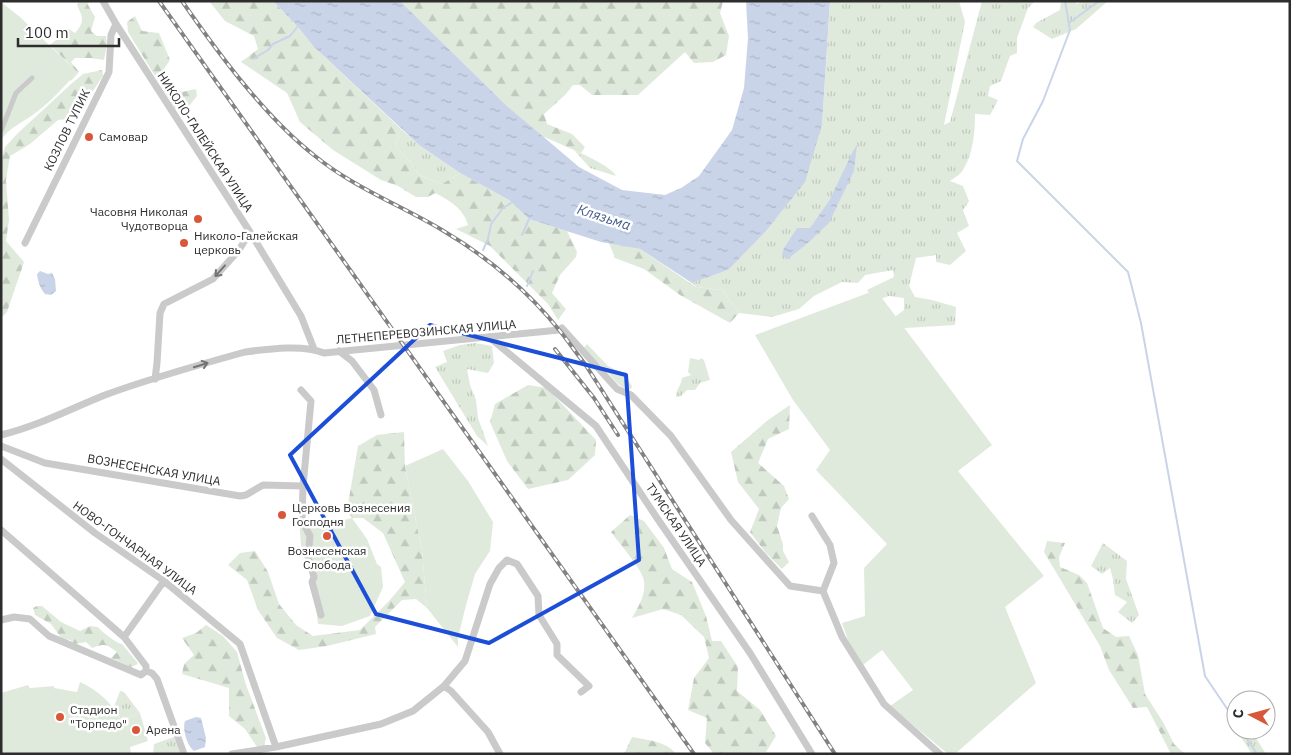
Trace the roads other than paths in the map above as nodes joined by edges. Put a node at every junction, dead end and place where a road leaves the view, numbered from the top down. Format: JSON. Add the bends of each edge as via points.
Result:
{"nodes":[{"id":1,"x":103,"y":1,"type":"edge"},
{"id":2,"x":116,"y":24,"type":"junction"},
{"id":3,"x":32,"y":78,"type":"dead end"},
{"id":4,"x":1,"y":131,"type":"edge"},
{"id":5,"x":250,"y":232,"type":"junction"},
{"id":6,"x":25,"y":243,"type":"dead end"},
{"id":7,"x":489,"y":337,"type":"junction"},
{"id":8,"x":314,"y":349,"type":"junction"},
{"id":9,"x":339,"y":352,"type":"junction"},
{"id":10,"x":155,"y":379,"type":"junction"},
{"id":11,"x":301,"y":390,"type":"dead end"},
{"id":12,"x":381,"y":415,"type":"dead end"},
{"id":13,"x":1,"y":434,"type":"edge"},
{"id":14,"x":1,"y":446,"type":"edge"},
{"id":15,"x":1,"y":459,"type":"edge"},
{"id":16,"x":303,"y":486,"type":"junction"},
{"id":17,"x":812,"y":516,"type":"dead end"},
{"id":18,"x":1,"y":530,"type":"edge"},
{"id":19,"x":164,"y":581,"type":"junction"},
{"id":20,"x":823,"y":591,"type":"junction"},
{"id":21,"x":322,"y":615,"type":"dead end"},
{"id":22,"x":1,"y":620,"type":"edge"},
{"id":23,"x":124,"y":637,"type":"junction"},
{"id":24,"x":146,"y":672,"type":"junction"},
{"id":25,"x":444,"y":686,"type":"junction"},
{"id":26,"x":581,"y":692,"type":"dead end"},
{"id":27,"x":276,"y":746,"type":"junction"},
{"id":28,"x":184,"y":754,"type":"edge"},
{"id":29,"x":232,"y":754,"type":"edge"},
{"id":30,"x":500,"y":754,"type":"edge"},
{"id":31,"x":812,"y":754,"type":"edge"},
{"id":32,"x":940,"y":754,"type":"edge"}],
"edges":[{"from":1,"to":2,"type":"street","name":"НИКОЛО-ГАЛЕЙСКАЯ УЛИЦА"},
{"from":2,"to":5,"type":"street","name":"НИКОЛО-ГАЛЕЙСКАЯ УЛИЦА"},
{"from":2,"to":6,"type":"street","name":"КОЗЛОВ ТУПИК","via":[[111,35],[109,72]]},
{"from":3,"to":4,"type":"street","via":[[16,94]]},
{"from":5,"to":8,"type":"street","name":"НИКОЛО-ГАЛЕЙСКАЯ УЛИЦА","via":[[301,316]]},
{"from":5,"to":10,"type":"street","one_way":true,"via":[[213,279],[164,304],[160,313]]},
{"from":7,"to":9,"type":"street","name":"ЛЕТНЕПЕРЕВОЗИНСКАЯ УЛИЦА"},
{"from":7,"to":20,"type":"street","name":"ЛЕТНЕПЕРЕВОЗИНСКАЯ УЛИЦА","via":[[566,330],[618,389],[631,395],[671,436],[731,520],[790,586]]},
{"from":7,"to":31,"type":"street","name":"ТУМСКАЯ УЛИЦА","via":[[596,426],[750,653]]},
{"from":8,"to":9,"type":"street","name":"ЛЕТНЕПЕРЕВОЗИНСКАЯ УЛИЦА","via":[[324,353]]},
{"from":10,"to":8,"type":"street","name":"ЛЕТНЕПЕРЕВОЗИНСКАЯ УЛИЦА","one_way":true,"via":[[245,352]]},
{"from":9,"to":12,"type":"street","via":[[352,361],[374,390]]},
{"from":10,"to":13,"type":"street","name":"ЛЕТНЕПЕРЕВОЗИНСКАЯ УЛИЦА","via":[[106,395],[22,430]]},
{"from":11,"to":16,"type":"street","via":[[311,401]]},
{"from":14,"to":16,"type":"street","name":"ВОЗНЕСЕНСКАЯ УЛИЦА","via":[[45,463],[240,496],[263,485]]},
{"from":15,"to":19,"type":"street","name":"НОВО-ГОНЧАРНАЯ УЛИЦА","via":[[95,534]]},
{"from":16,"to":21,"type":"street","via":[[302,521],[310,536],[308,557]]},
{"from":17,"to":20,"type":"street","via":[[830,545],[834,563]]},
{"from":18,"to":23,"type":"street"},
{"from":19,"to":23,"type":"street"},
{"from":19,"to":27,"type":"street","name":"НОВО-ГОНЧАРНАЯ УЛИЦА","via":[[240,644]]},
{"from":20,"to":32,"type":"street","via":[[842,637],[884,704]]},
{"from":22,"to":24,"type":"street","via":[[14,617],[30,619],[49,636],[129,671],[141,675]]},
{"from":23,"to":24,"type":"street","via":[[146,666]]},
{"from":24,"to":28,"type":"street","via":[[157,679]]},
{"from":25,"to":26,"type":"street","via":[[465,661],[490,584],[507,560],[517,564],[538,596],[539,615],[557,644],[557,655],[589,686]]},
{"from":25,"to":27,"type":"street","via":[[412,710],[381,724]]},
{"from":25,"to":30,"type":"street","via":[[488,732]]},
{"from":27,"to":29,"type":"street"}]}
